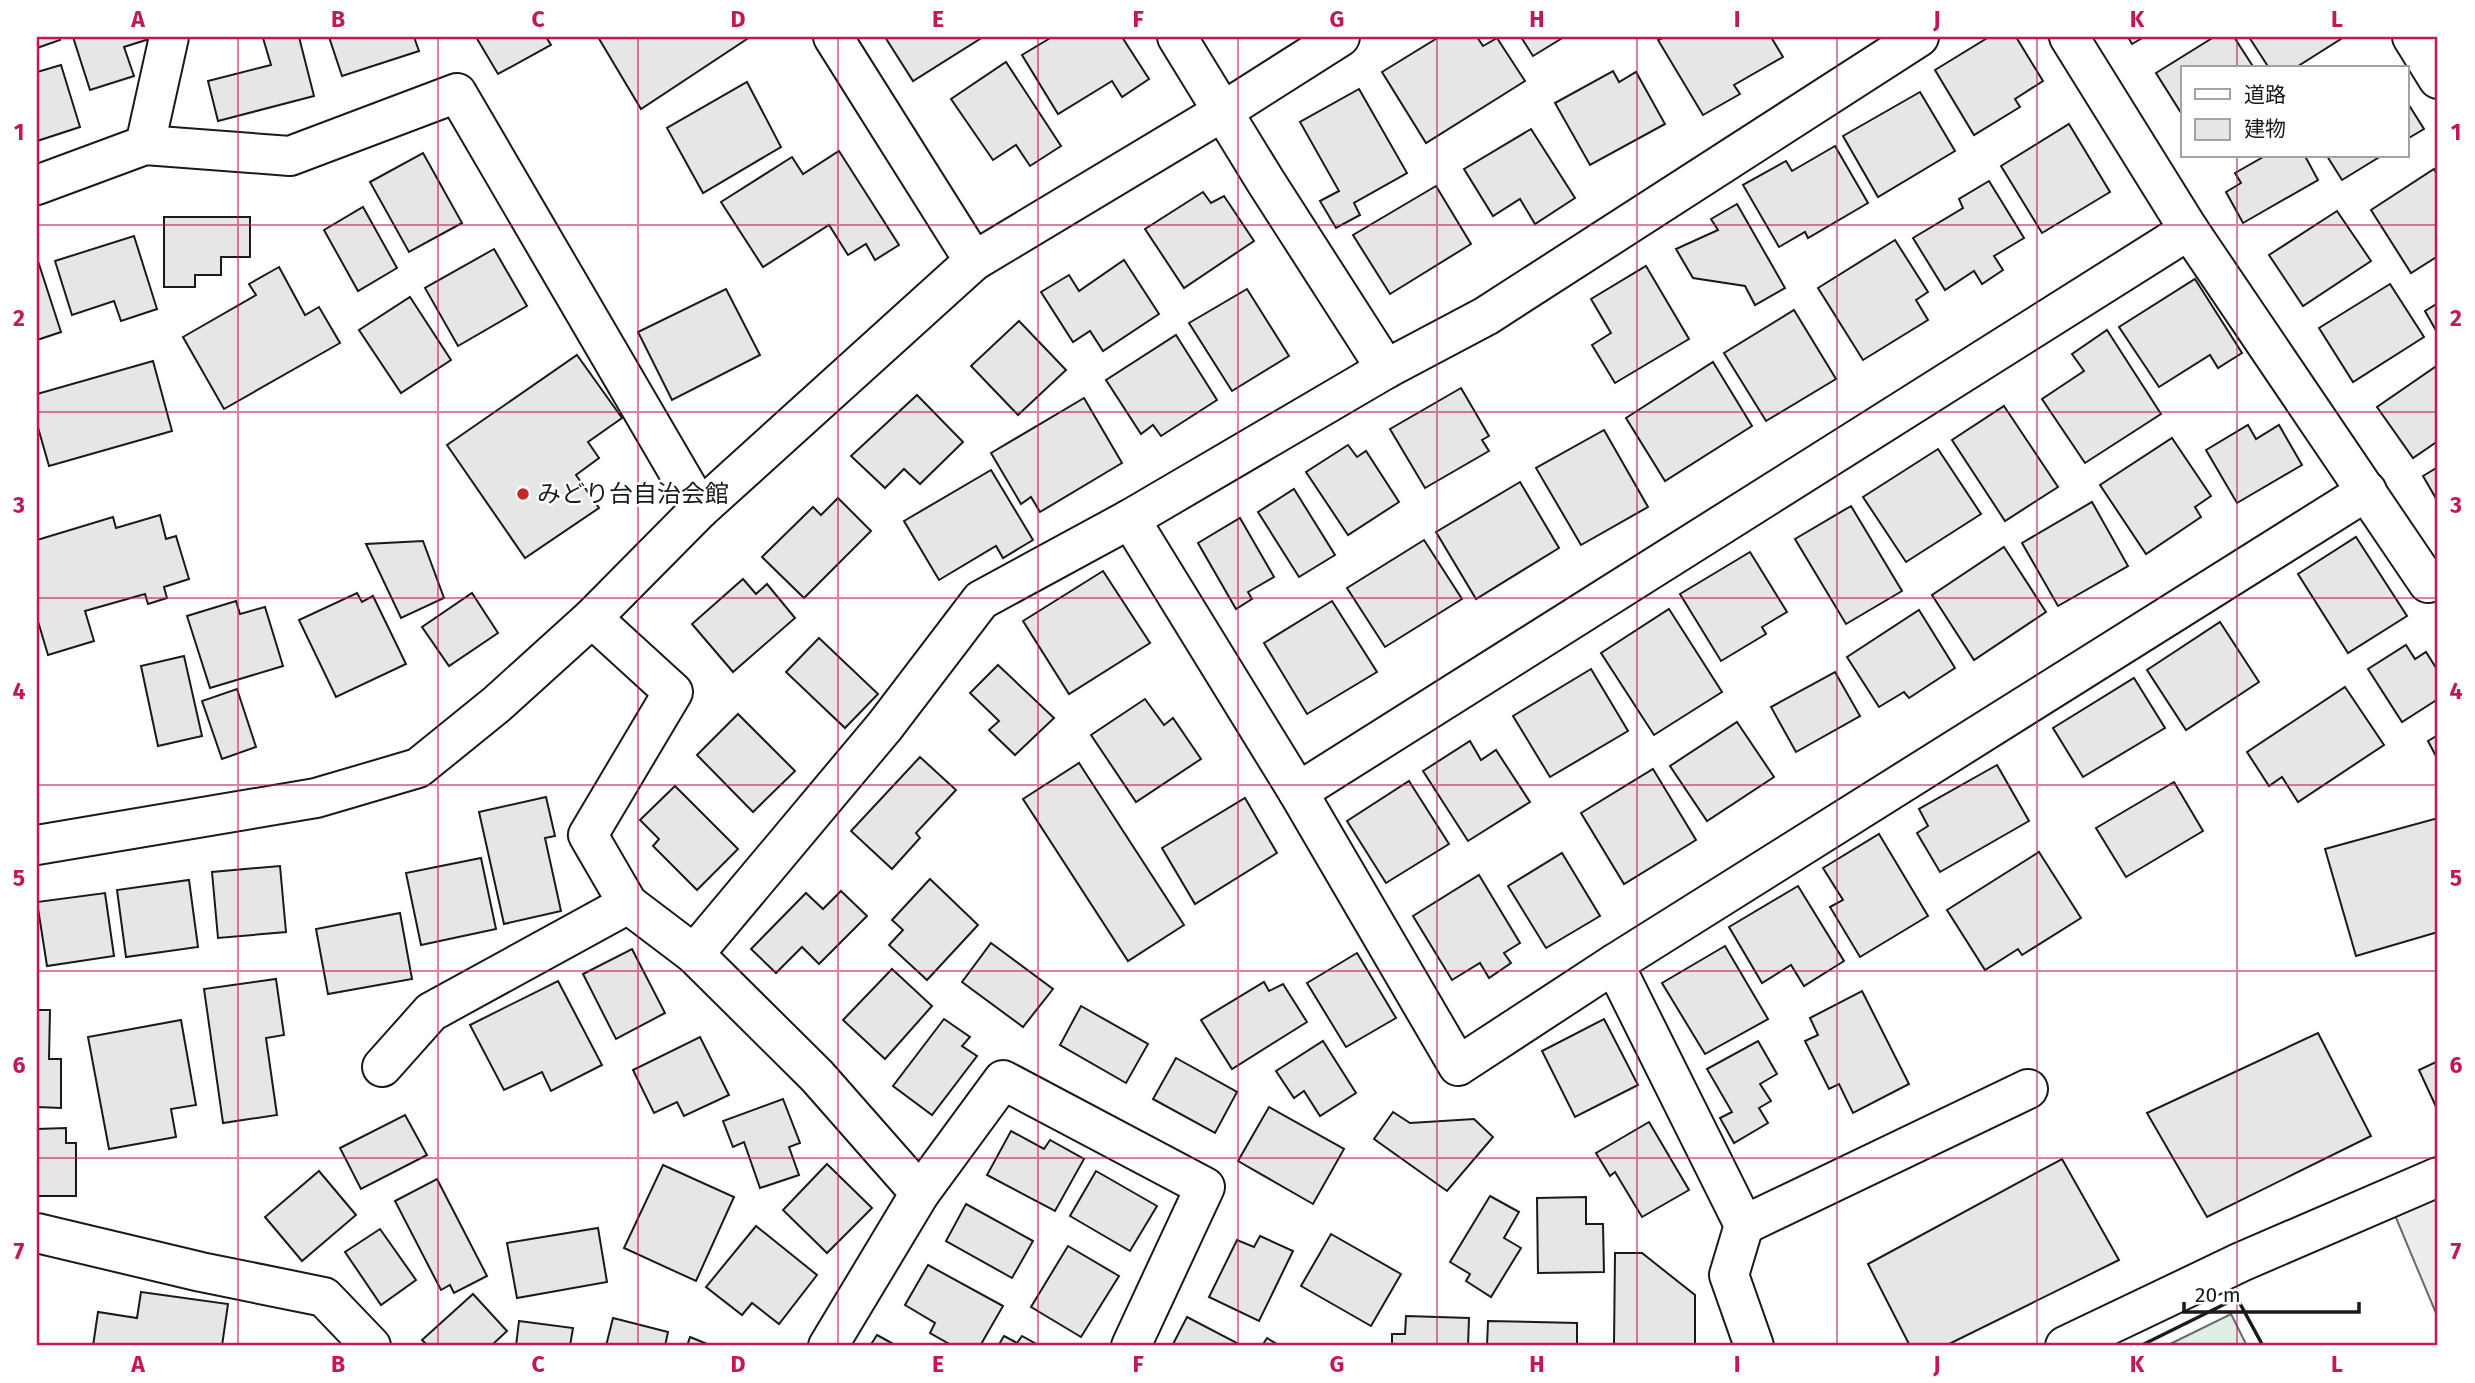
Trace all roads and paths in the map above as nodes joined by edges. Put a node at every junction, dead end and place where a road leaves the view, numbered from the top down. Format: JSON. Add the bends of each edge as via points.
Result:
{"nodes":[{"id":1,"x":169,"y":37,"type":"edge"},
{"id":2,"x":833,"y":37,"type":"edge"},
{"id":3,"x":1177,"y":37,"type":"edge"},
{"id":4,"x":1340,"y":37,"type":"edge"},
{"id":5,"x":1919,"y":37,"type":"edge"},
{"id":6,"x":2069,"y":37,"type":"edge"},
{"id":7,"x":2419,"y":39,"type":"edge"},
{"id":8,"x":2438,"y":79,"type":"edge"},
{"id":9,"x":1222,"y":112,"type":"junction"},
{"id":10,"x":145,"y":145,"type":"junction"},
{"id":11,"x":37,"y":185,"type":"edge"},
{"id":12,"x":2189,"y":230,"type":"junction"},
{"id":13,"x":974,"y":261,"type":"junction"},
{"id":14,"x":1386,"y":369,"type":"junction"},
{"id":15,"x":2367,"y":491,"type":"junction"},
{"id":16,"x":700,"y":509,"type":"junction"},
{"id":17,"x":1130,"y":519,"type":"junction"},
{"id":18,"x":2438,"y":579,"type":"edge"},
{"id":19,"x":592,"y":618,"type":"junction"},
{"id":20,"x":1298,"y":792,"type":"junction"},
{"id":21,"x":37,"y":845,"type":"edge"},
{"id":22,"x":628,"y":904,"type":"junction"},
{"id":23,"x":694,"y":954,"type":"junction"},
{"id":24,"x":1614,"y":964,"type":"junction"},
{"id":25,"x":382,"y":1067,"type":"dead end"},
{"id":26,"x":2028,"y":1089,"type":"dead end"},
{"id":27,"x":2438,"y":1177,"type":"edge"},
{"id":28,"x":920,"y":1193,"type":"junction"},
{"id":29,"x":1744,"y":1225,"type":"junction"},
{"id":30,"x":37,"y":1233,"type":"edge"},
{"id":31,"x":371,"y":1346,"type":"edge"},
{"id":32,"x":828,"y":1346,"type":"edge"},
{"id":33,"x":1131,"y":1346,"type":"edge"},
{"id":34,"x":1754,"y":1346,"type":"edge"},
{"id":35,"x":2065,"y":1346,"type":"edge"}],
"edges":[{"from":1,"to":10,"type":"street"},
{"from":2,"to":13,"type":"street"},
{"from":3,"to":9,"type":"street"},
{"from":4,"to":9,"type":"street"},
{"from":5,"to":14,"type":"street","via":[[1486,316]]},
{"from":6,"to":12,"type":"street"},
{"from":7,"to":8,"type":"street"},
{"from":9,"to":13,"type":"street"},
{"from":9,"to":14,"type":"street"},
{"from":10,"to":11,"type":"street"},
{"from":10,"to":16,"type":"street","via":[[290,156],[457,93]]},
{"from":12,"to":15,"type":"street"},
{"from":12,"to":20,"type":"street"},
{"from":13,"to":16,"type":"street"},
{"from":14,"to":17,"type":"street"},
{"from":15,"to":18,"type":"street","via":[[2428,583]]},
{"from":15,"to":24,"type":"street"},
{"from":16,"to":19,"type":"street"},
{"from":17,"to":20,"type":"street"},
{"from":17,"to":23,"type":"street","via":[[981,600],[885,726]]},
{"from":19,"to":21,"type":"street","via":[[418,768],[316,797]]},
{"from":19,"to":22,"type":"street","via":[[673,692],[588,835]]},
{"from":20,"to":24,"type":"street","via":[[1458,1066]]},
{"from":22,"to":23,"type":"street"},
{"from":22,"to":25,"type":"street","via":[[432,1012]]},
{"from":23,"to":28,"type":"street","via":[[817,1076]]},
{"from":24,"to":29,"type":"street"},
{"from":26,"to":29,"type":"street"},
{"from":27,"to":35,"type":"street","via":[[2241,1262]]},
{"from":28,"to":32,"type":"street"},
{"from":28,"to":33,"type":"street","via":[[1003,1080],[1205,1187]]},
{"from":29,"to":34,"type":"street","via":[[1729,1275]]},
{"from":30,"to":31,"type":"street","via":[[324,1297]]}]}
